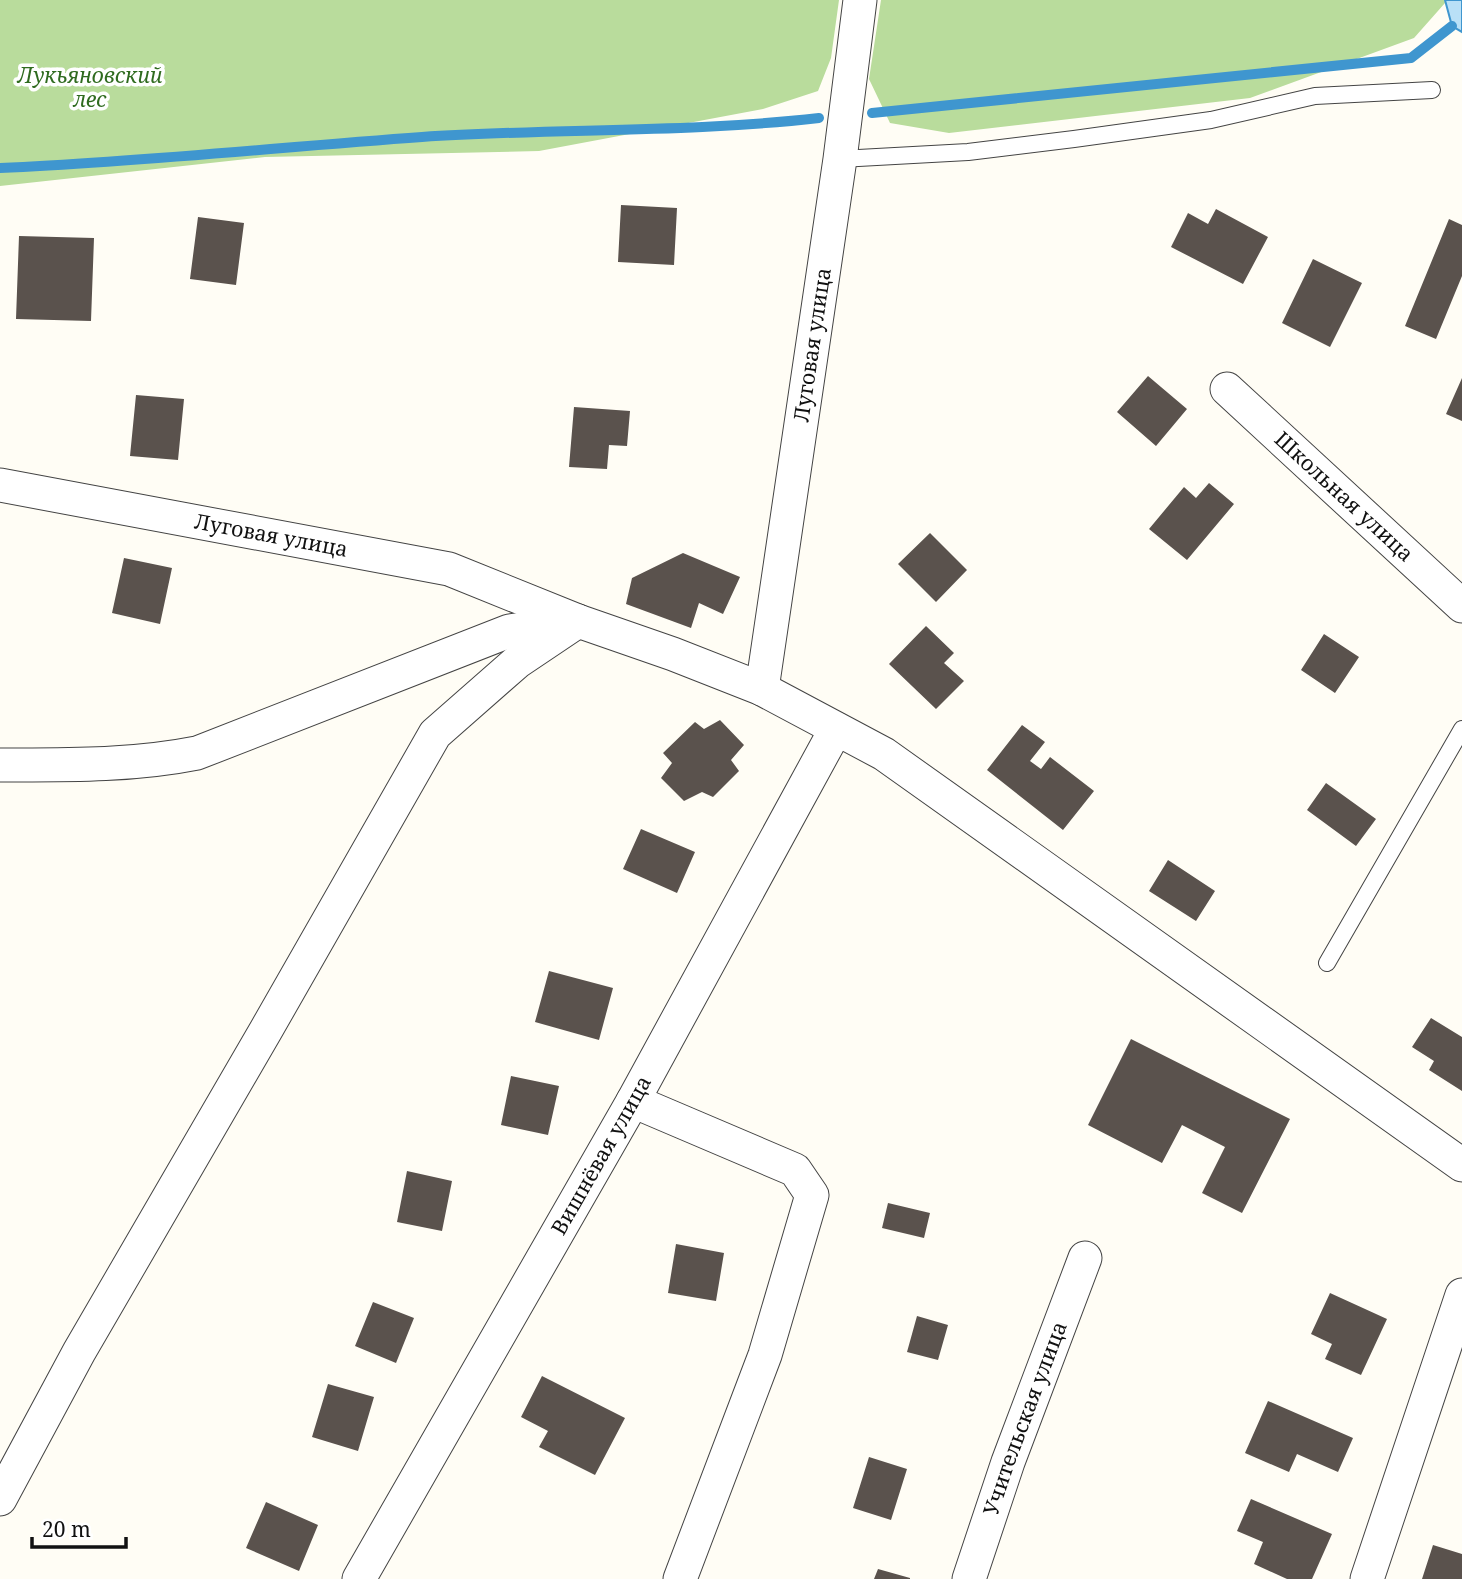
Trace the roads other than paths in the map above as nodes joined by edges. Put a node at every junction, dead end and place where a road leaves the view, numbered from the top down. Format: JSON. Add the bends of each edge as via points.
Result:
{"nodes":[{"id":1,"x":860,"y":0,"type":"edge"},
{"id":2,"x":1432,"y":90,"type":"dead end"},
{"id":3,"x":840,"y":159,"type":"junction"},
{"id":4,"x":1227,"y":389,"type":"dead end"},
{"id":5,"x":0,"y":485,"type":"edge"},
{"id":6,"x":1462,"y":606,"type":"edge"},
{"id":7,"x":578,"y":621,"type":"junction"},
{"id":8,"x":762,"y":689,"type":"junction"},
{"id":9,"x":836,"y":729,"type":"junction"},
{"id":10,"x":1462,"y":729,"type":"edge"},
{"id":11,"x":0,"y":765,"type":"edge"},
{"id":12,"x":1327,"y":963,"type":"dead end"},
{"id":13,"x":633,"y":1101,"type":"junction"},
{"id":14,"x":1462,"y":1164,"type":"edge"},
{"id":15,"x":1084,"y":1258,"type":"dead end"},
{"id":16,"x":1462,"y":1295,"type":"edge"},
{"id":17,"x":0,"y":1499,"type":"edge"},
{"id":18,"x":359,"y":1579,"type":"edge"},
{"id":19,"x":680,"y":1579,"type":"edge"},
{"id":20,"x":968,"y":1579,"type":"edge"},
{"id":21,"x":1367,"y":1579,"type":"edge"}],
"edges":[{"from":1,"to":3,"type":"street","name":"Луговая улица"},
{"from":2,"to":3,"type":"lane","via":[[1315,96],[1211,120],[968,152]]},
{"from":3,"to":8,"type":"street","name":"Луговая улица"},
{"from":4,"to":6,"type":"street","name":"Школьная улица"},
{"from":5,"to":7,"type":"street","name":"Луговая улица","via":[[449,569]]},
{"from":7,"to":8,"type":"street","name":"Луговая улица"},
{"from":7,"to":11,"type":"street","via":[[509,631],[197,753],[108,764]]},
{"from":7,"to":17,"type":"street","via":[[517,662],[435,734],[79,1352]]},
{"from":8,"to":9,"type":"street","name":"Луговая улица"},
{"from":9,"to":13,"type":"street","name":"Вишнёвая улица"},
{"from":9,"to":14,"type":"street","name":"Луговая улица","via":[[884,754]]},
{"from":10,"to":12,"type":"lane"},
{"from":13,"to":18,"type":"street","name":"Вишнёвая улица"},
{"from":13,"to":19,"type":"street","via":[[795,1170],[812,1195],[765,1355]]},
{"from":15,"to":20,"type":"street","name":"Учительская улица"},
{"from":16,"to":21,"type":"street"}]}
